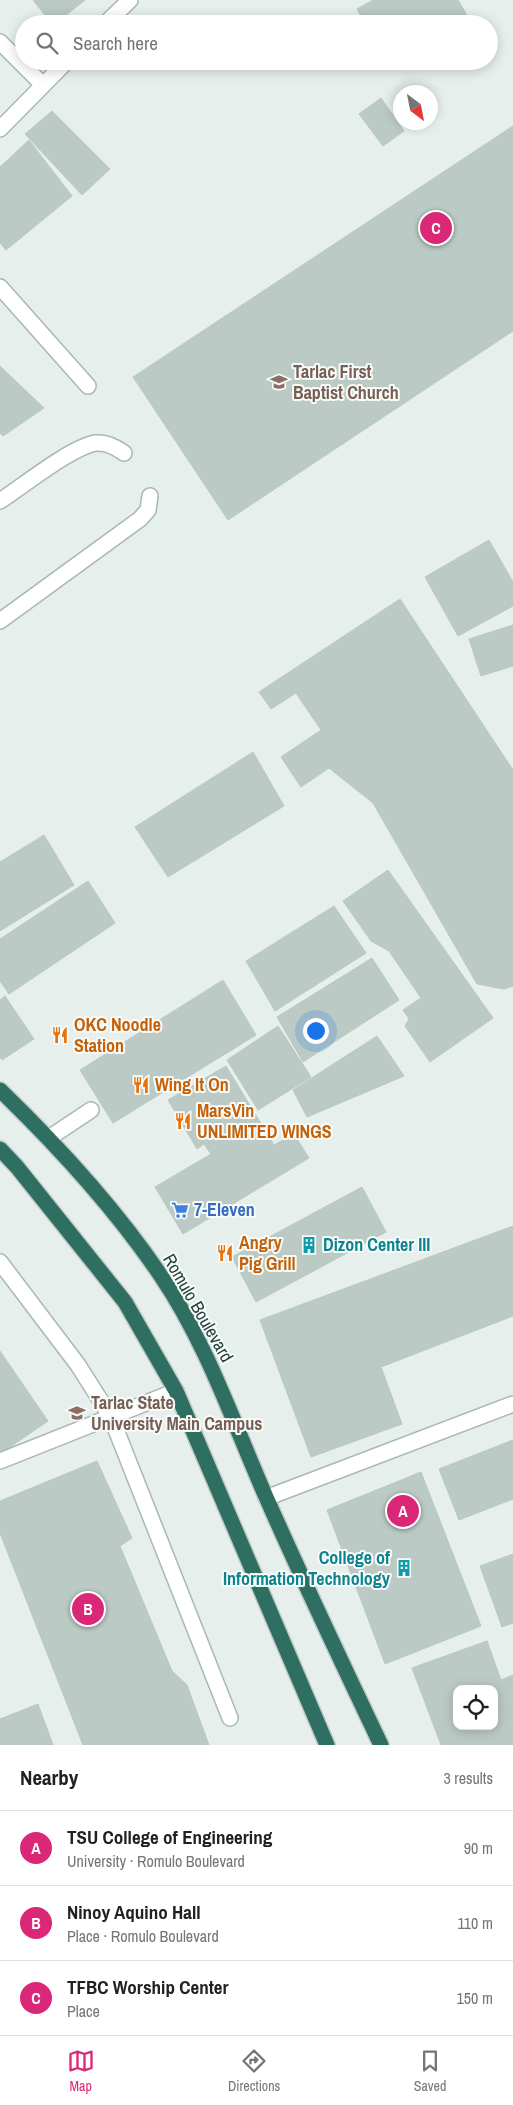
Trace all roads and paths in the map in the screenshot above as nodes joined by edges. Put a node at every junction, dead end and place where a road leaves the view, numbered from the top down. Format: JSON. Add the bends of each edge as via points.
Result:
{"nodes":[{"id":1,"x":130,"y":0,"type":"edge"},
{"id":2,"x":114,"y":15,"type":"edge"},
{"id":3,"x":0,"y":42,"type":"edge"},
{"id":4,"x":15,"y":57,"type":"edge"},
{"id":5,"x":27,"y":70,"type":"edge"},
{"id":6,"x":58,"y":70,"type":"edge"},
{"id":7,"x":42,"y":85,"type":"junction"},
{"id":8,"x":0,"y":129,"type":"edge"},
{"id":9,"x":0,"y":287,"type":"edge"},
{"id":10,"x":88,"y":386,"type":"dead end"},
{"id":11,"x":124,"y":453,"type":"dead end"},
{"id":12,"x":150,"y":496,"type":"dead end"},
{"id":13,"x":0,"y":501,"type":"edge"},
{"id":14,"x":0,"y":621,"type":"edge"},
{"id":15,"x":0,"y":1090,"type":"edge"},
{"id":16,"x":91,"y":1110,"type":"dead end"},
{"id":17,"x":49,"y":1138,"type":"junction"},
{"id":18,"x":0,"y":1150,"type":"edge"},
{"id":19,"x":0,"y":1262,"type":"edge"},
{"id":20,"x":176,"y":1390,"type":"junction"},
{"id":21,"x":513,"y":1404,"type":"edge"},
{"id":22,"x":111,"y":1417,"type":"junction"},
{"id":23,"x":0,"y":1461,"type":"edge"},
{"id":24,"x":266,"y":1498,"type":"junction"},
{"id":25,"x":230,"y":1718,"type":"dead end"},
{"id":26,"x":322,"y":1741,"type":"edge"},
{"id":27,"x":381,"y":1745,"type":"edge"}],
"edges":[{"from":1,"to":2,"type":"street"},
{"from":3,"to":4,"type":"street"},
{"from":5,"to":7,"type":"street"},
{"from":6,"to":7,"type":"street"},
{"from":7,"to":8,"type":"street"},
{"from":9,"to":10,"type":"street"},
{"from":11,"to":13,"type":"street","via":[[114,445],[98,443],[79,448]]},
{"from":12,"to":14,"type":"street","via":[[148,510],[140,519]]},
{"from":15,"to":17,"type":"highway","name":"Romulo Boulevard"},
{"from":16,"to":17,"type":"street"},
{"from":17,"to":24,"type":"highway","name":"Romulo Boulevard","via":[[113,1212],[162,1276],[205,1351]]},
{"from":18,"to":20,"type":"highway","via":[[125,1302]]},
{"from":19,"to":22,"type":"street","via":[[78,1365]]},
{"from":20,"to":22,"type":"street"},
{"from":20,"to":26,"type":"highway"},
{"from":21,"to":24,"type":"street"},
{"from":22,"to":23,"type":"street"},
{"from":22,"to":25,"type":"street"},
{"from":24,"to":27,"type":"highway","name":"Romulo Boulevard"}]}
